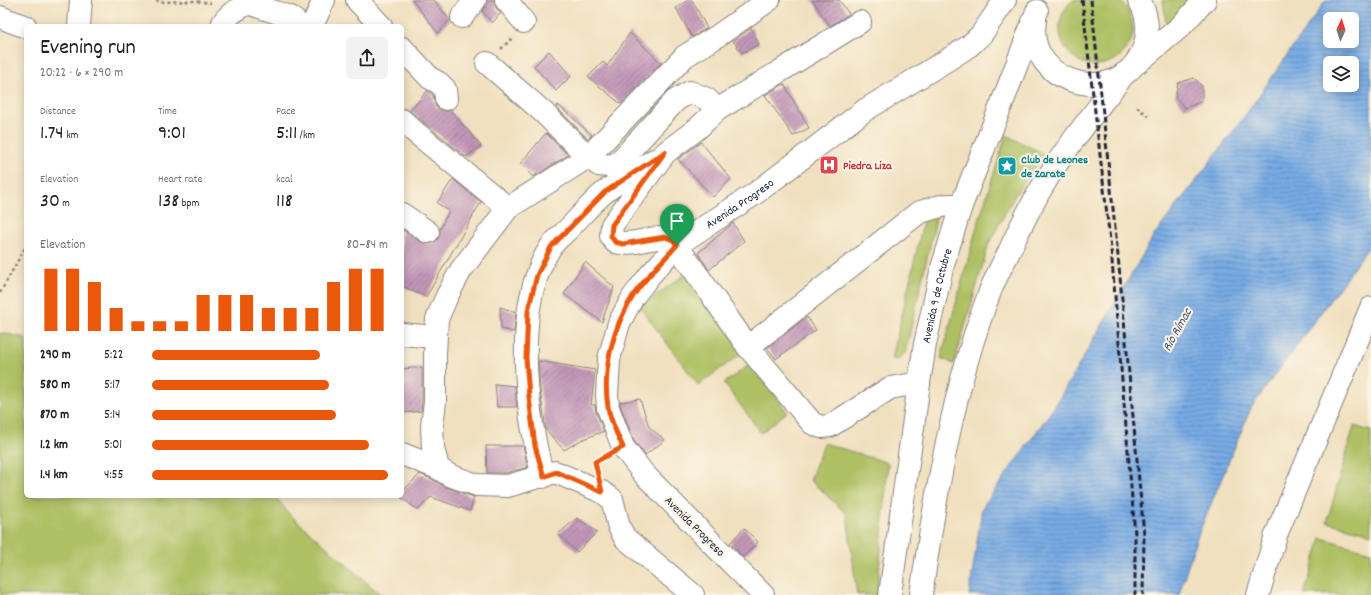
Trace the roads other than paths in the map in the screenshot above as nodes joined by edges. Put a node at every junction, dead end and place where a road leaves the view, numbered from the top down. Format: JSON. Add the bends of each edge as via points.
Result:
{"nodes":[{"id":1,"x":80,"y":0,"type":"edge"},
{"id":2,"x":324,"y":0,"type":"edge"},
{"id":3,"x":357,"y":0,"type":"edge"},
{"id":4,"x":475,"y":0,"type":"edge"},
{"id":5,"x":506,"y":0,"type":"edge"},
{"id":6,"x":769,"y":0,"type":"edge"},
{"id":7,"x":1005,"y":0,"type":"edge"},
{"id":8,"x":1139,"y":0,"type":"edge"},
{"id":9,"x":1205,"y":0,"type":"edge"},
{"id":10,"x":1039,"y":6,"type":"edge"},
{"id":11,"x":238,"y":10,"type":"edge"},
{"id":12,"x":0,"y":17,"type":"edge"},
{"id":13,"x":462,"y":17,"type":"dead end"},
{"id":14,"x":524,"y":22,"type":"dead end"},
{"id":15,"x":860,"y":22,"type":"dead end"},
{"id":16,"x":79,"y":24,"type":"edge"},
{"id":17,"x":299,"y":24,"type":"edge"},
{"id":18,"x":313,"y":24,"type":"edge"},
{"id":19,"x":379,"y":24,"type":"edge"},
{"id":20,"x":24,"y":26,"type":"edge"},
{"id":21,"x":404,"y":50,"type":"edge"},
{"id":22,"x":487,"y":63,"type":"dead end"},
{"id":23,"x":1129,"y":70,"type":"junction"},
{"id":24,"x":446,"y":99,"type":"dead end"},
{"id":25,"x":717,"y":110,"type":"junction"},
{"id":26,"x":408,"y":126,"type":"edge"},
{"id":27,"x":665,"y":152,"type":"junction"},
{"id":28,"x":588,"y":157,"type":"junction"},
{"id":29,"x":961,"y":206,"type":"junction"},
{"id":30,"x":508,"y":208,"type":"junction"},
{"id":31,"x":404,"y":215,"type":"edge"},
{"id":32,"x":428,"y":232,"type":"dead end"},
{"id":33,"x":677,"y":245,"type":"junction"},
{"id":34,"x":1371,"y":308,"type":"edge"},
{"id":35,"x":404,"y":334,"type":"edge"},
{"id":36,"x":435,"y":337,"type":"junction"},
{"id":37,"x":748,"y":347,"type":"junction"},
{"id":38,"x":919,"y":383,"type":"junction"},
{"id":39,"x":404,"y":455,"type":"edge"},
{"id":40,"x":438,"y":468,"type":"junction"},
{"id":41,"x":544,"y":477,"type":"junction"},
{"id":42,"x":693,"y":595,"type":"edge"},
{"id":43,"x":763,"y":595,"type":"edge"},
{"id":44,"x":890,"y":595,"type":"edge"},
{"id":45,"x":921,"y":595,"type":"edge"},
{"id":46,"x":1258,"y":595,"type":"edge"}],
"edges":[{"from":1,"to":16,"type":"street"},
{"from":2,"to":18,"type":"street"},
{"from":3,"to":19,"type":"street"},
{"from":4,"to":13,"type":"street"},
{"from":5,"to":14,"type":"street"},
{"from":6,"to":28,"type":"street","via":[[685,56]]},
{"from":7,"to":33,"type":"street","name":"Avenida Progreso","via":[[981,35],[969,46],[865,110],[756,193]]},
{"from":8,"to":23,"type":"street","via":[[1147,21],[1147,37],[1142,52]]},
{"from":9,"to":23,"type":"street","via":[[1180,27]]},
{"from":10,"to":23,"type":"street","via":[[1034,29],[1037,46],[1045,62],[1058,74],[1073,82],[1091,85],[1108,82]]},
{"from":10,"to":29,"type":"street","name":"Avenida 9 de Octubre"},
{"from":11,"to":17,"type":"street","via":[[290,17]]},
{"from":12,"to":20,"type":"street"},
{"from":15,"to":25,"type":"street"},
{"from":21,"to":24,"type":"street","via":[[430,78],[445,89]]},
{"from":22,"to":28,"type":"street","via":[[544,112]]},
{"from":23,"to":45,"type":"street","via":[[1085,124],[1050,174],[991,288],[968,356],[952,419],[933,513]]},
{"from":25,"to":27,"type":"street","via":[[698,128]]},
{"from":25,"to":28,"type":"street","via":[[707,100],[690,92],[676,100],[618,163],[609,166],[599,165]]},
{"from":26,"to":30,"type":"street"},
{"from":27,"to":33,"type":"street","via":[[612,225],[611,236],[615,242],[623,244],[665,237]]},
{"from":27,"to":41,"type":"street","via":[[605,192],[551,247],[537,275],[528,311],[526,358],[534,439]]},
{"from":28,"to":30,"type":"street"},
{"from":29,"to":37,"type":"street","via":[[937,206],[918,213]]},
{"from":29,"to":38,"type":"street","name":"Avenida 9 de Octubre","via":[[942,268]]},
{"from":30,"to":36,"type":"street","via":[[461,270],[437,319]]},
{"from":31,"to":32,"type":"street"},
{"from":33,"to":37,"type":"street"},
{"from":33,"to":43,"type":"street","name":"Avenida Progreso","via":[[633,296],[619,323],[609,359],[608,408],[623,447],[644,474]]},
{"from":34,"to":46,"type":"street","via":[[1276,535]]},
{"from":35,"to":36,"type":"street"},
{"from":36,"to":40,"type":"street","via":[[435,402],[432,433]]},
{"from":37,"to":38,"type":"street","via":[[812,423],[821,427],[830,426],[890,388]]},
{"from":38,"to":44,"type":"street","name":"Avenida 9 de Octubre"},
{"from":39,"to":40,"type":"street"},
{"from":40,"to":41,"type":"street","via":[[476,485],[508,486]]},
{"from":41,"to":42,"type":"street","via":[[556,472],[612,499],[619,527],[625,538]]}]}
